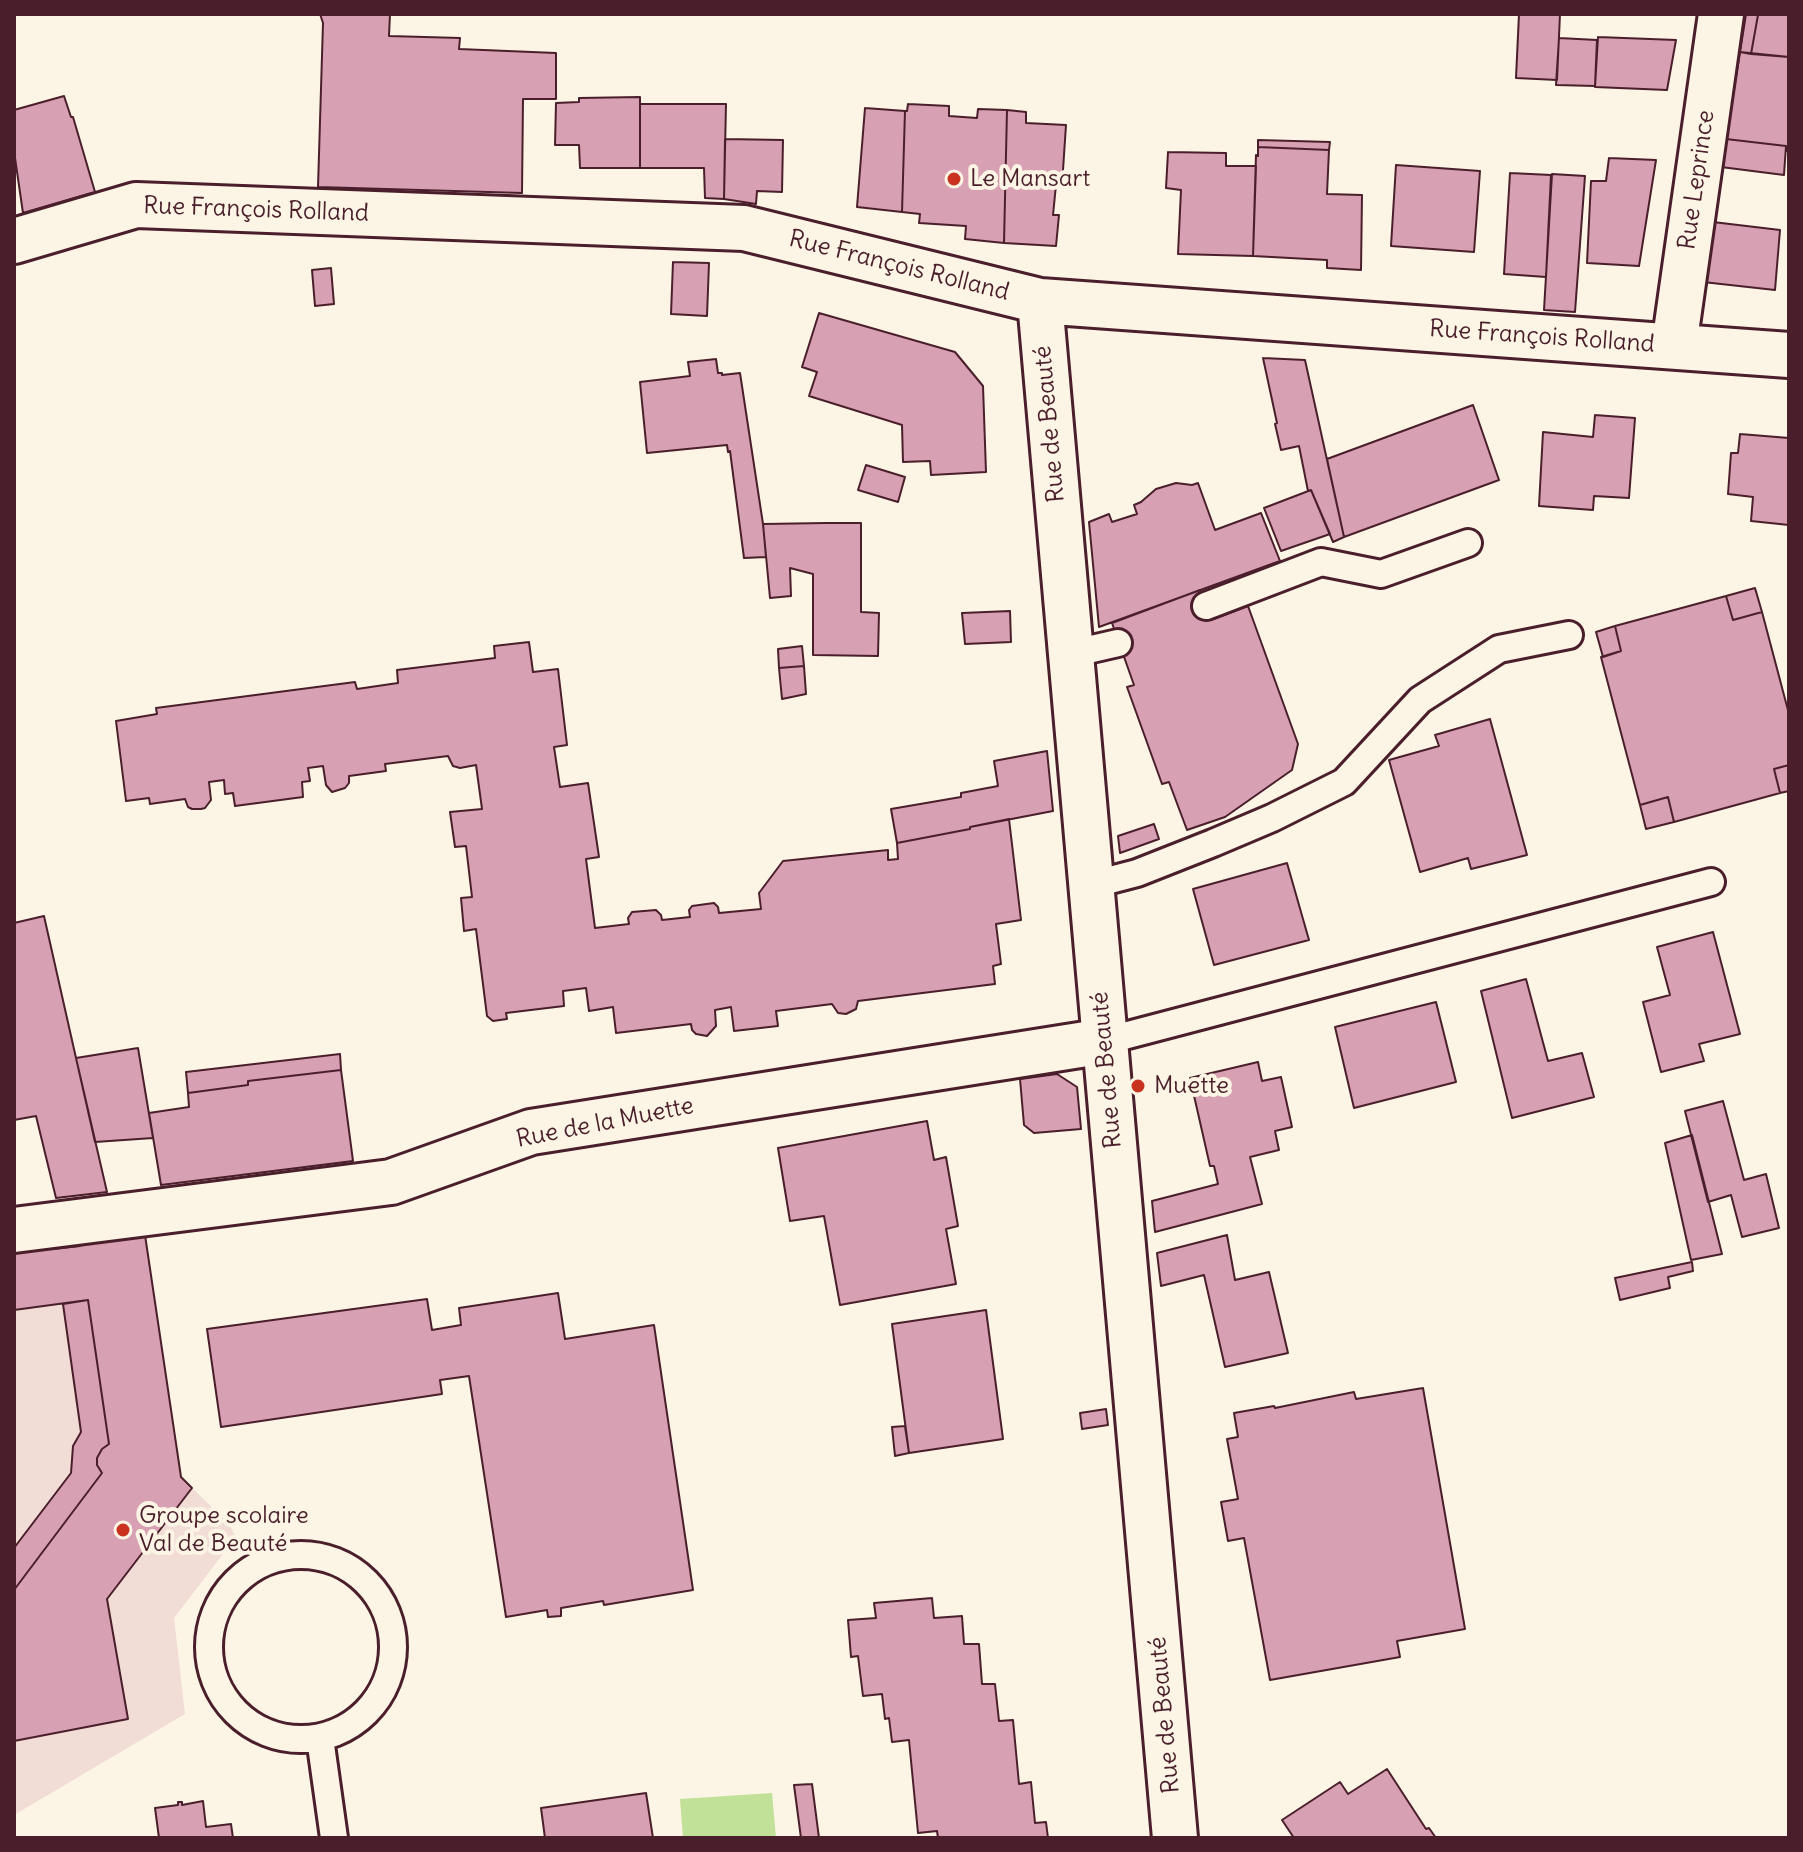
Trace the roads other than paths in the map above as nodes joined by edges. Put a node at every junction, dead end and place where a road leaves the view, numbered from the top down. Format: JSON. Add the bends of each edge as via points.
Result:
{"nodes":[{"id":1,"x":1721,"y":14,"type":"edge"},
{"id":2,"x":14,"y":241,"type":"edge"},
{"id":3,"x":1040,"y":301,"type":"junction"},
{"id":4,"x":1674,"y":346,"type":"junction"},
{"id":5,"x":1789,"y":355,"type":"edge"},
{"id":6,"x":1468,"y":543,"type":"dead end"},
{"id":7,"x":1206,"y":606,"type":"dead end"},
{"id":8,"x":1569,"y":635,"type":"dead end"},
{"id":9,"x":1118,"y":643,"type":"dead end"},
{"id":10,"x":1070,"y":654,"type":"junction"},
{"id":11,"x":1711,"y":882,"type":"dead end"},
{"id":12,"x":1091,"y":885,"type":"junction"},
{"id":13,"x":1105,"y":1041,"type":"junction"},
{"id":14,"x":14,"y":1230,"type":"edge"},
{"id":15,"x":320,"y":1738,"type":"junction"},
{"id":16,"x":334,"y":1838,"type":"edge"},
{"id":17,"x":1175,"y":1838,"type":"edge"}],
"edges":[{"from":1,"to":4,"type":"street","name":"Rue Leprince"},
{"from":2,"to":3,"type":"street","name":"Rue François Rolland","via":[[136,205],[744,228]]},
{"from":3,"to":4,"type":"street","name":"Rue François Rolland"},
{"from":3,"to":10,"type":"street","name":"Rue de Beauté"},
{"from":4,"to":5,"type":"street","name":"Rue François Rolland"},
{"from":6,"to":7,"type":"lane","via":[[1381,574],[1321,562]]},
{"from":8,"to":12,"type":"lane","via":[[1499,649],[1420,700],[1344,782],[1225,838]]},
{"from":9,"to":10,"type":"lane"},
{"from":10,"to":12,"type":"street","name":"Rue de Beauté"},
{"from":11,"to":13,"type":"lane"},
{"from":12,"to":13,"type":"street","name":"Rue de Beauté"},
{"from":13,"to":14,"type":"street","name":"Rue de la Muette","via":[[531,1132],[391,1182]]},
{"from":13,"to":17,"type":"street","name":"Rue de Beauté"},
{"from":15,"to":15,"type":"lane","via":[[350,1727],[374,1706],[389,1678],[394,1646],[389,1615],[373,1588],[348,1567],[319,1556],[287,1555],[259,1564],[226,1593],[209,1634],[210,1663],[219,1692],[237,1715],[262,1732],[291,1740]]},
{"from":15,"to":16,"type":"lane"}]}
